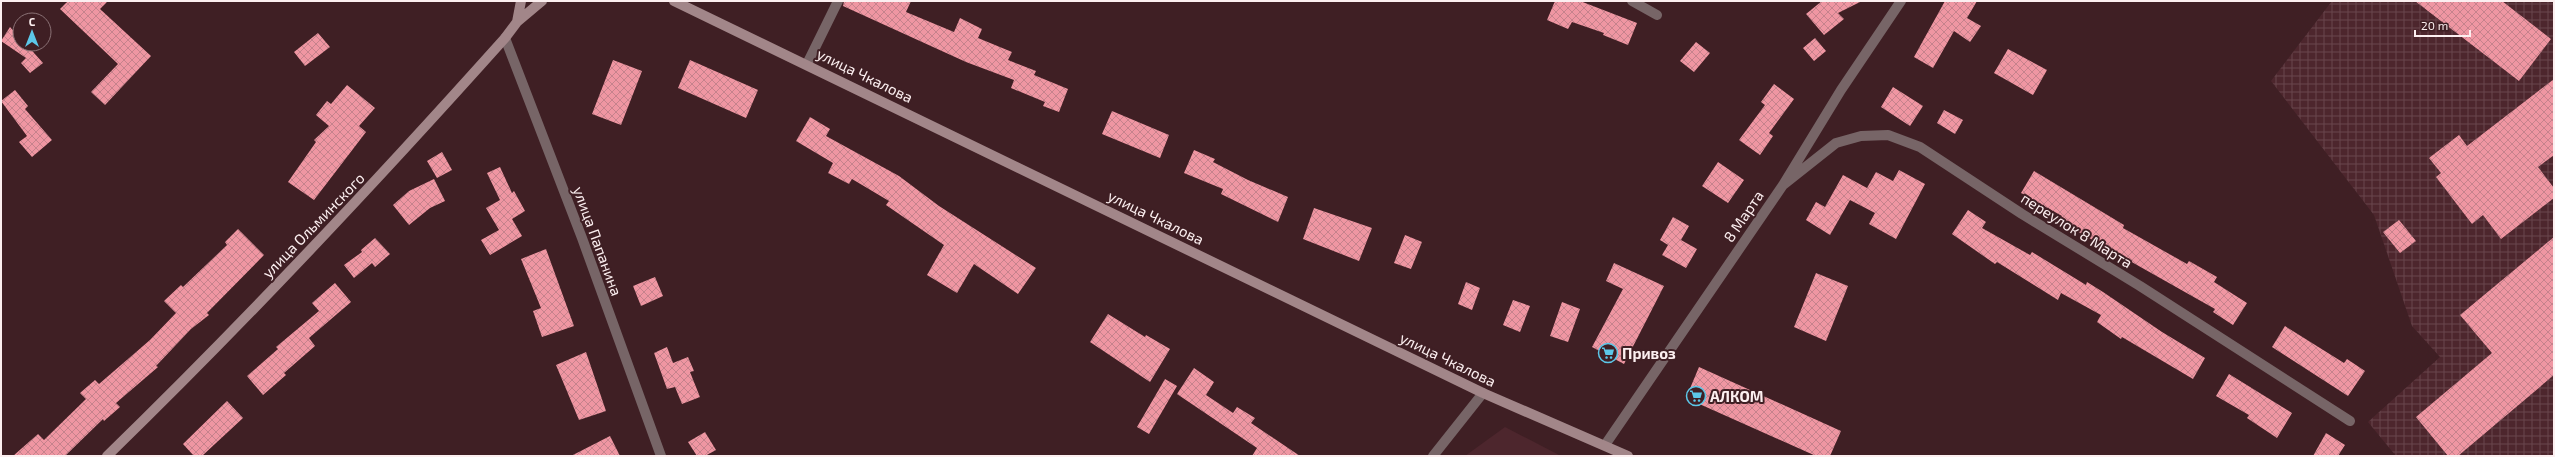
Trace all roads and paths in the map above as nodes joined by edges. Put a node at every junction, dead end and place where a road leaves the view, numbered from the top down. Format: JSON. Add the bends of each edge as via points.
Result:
{"nodes":[{"id":1,"x":521,"y":1,"type":"edge"},
{"id":2,"x":542,"y":1,"type":"edge"},
{"id":3,"x":674,"y":1,"type":"edge"},
{"id":4,"x":838,"y":1,"type":"edge"},
{"id":5,"x":1632,"y":1,"type":"edge"},
{"id":6,"x":1901,"y":1,"type":"edge"},
{"id":7,"x":1657,"y":15,"type":"dead end"},
{"id":8,"x":517,"y":22,"type":"junction"},
{"id":9,"x":506,"y":38,"type":"junction"},
{"id":10,"x":807,"y":64,"type":"junction"},
{"id":11,"x":1783,"y":185,"type":"junction"},
{"id":12,"x":1483,"y":393,"type":"junction"},
{"id":13,"x":2350,"y":421,"type":"dead end"},
{"id":14,"x":1605,"y":445,"type":"junction"},
{"id":15,"x":107,"y":456,"type":"edge"},
{"id":16,"x":661,"y":456,"type":"edge"},
{"id":17,"x":1433,"y":456,"type":"edge"},
{"id":18,"x":1628,"y":456,"type":"edge"}],
"edges":[{"from":1,"to":8,"type":"street","name":"улица Ольминского"},
{"from":2,"to":8,"type":"street"},
{"from":3,"to":10,"type":"street","name":"улица Чкалова"},
{"from":4,"to":10,"type":"street"},
{"from":5,"to":7,"type":"street"},
{"from":6,"to":11,"type":"street","name":"8 Марта","via":[[1841,90]]},
{"from":8,"to":9,"type":"street","name":"улица Ольминского"},
{"from":9,"to":15,"type":"street","name":"улица Ольминского","via":[[397,158],[176,389]]},
{"from":9,"to":16,"type":"street","name":"улица Папанина"},
{"from":10,"to":12,"type":"street","name":"улица Чкалова"},
{"from":11,"to":13,"type":"street","name":"переулок 8 Марта","via":[[1836,143],[1861,136],[1888,135],[1920,147]]},
{"from":11,"to":14,"type":"street","name":"8 Марта"},
{"from":12,"to":14,"type":"street","name":"улица Чкалова"},
{"from":12,"to":17,"type":"street"},
{"from":14,"to":18,"type":"street","name":"улица Чкалова"}]}
